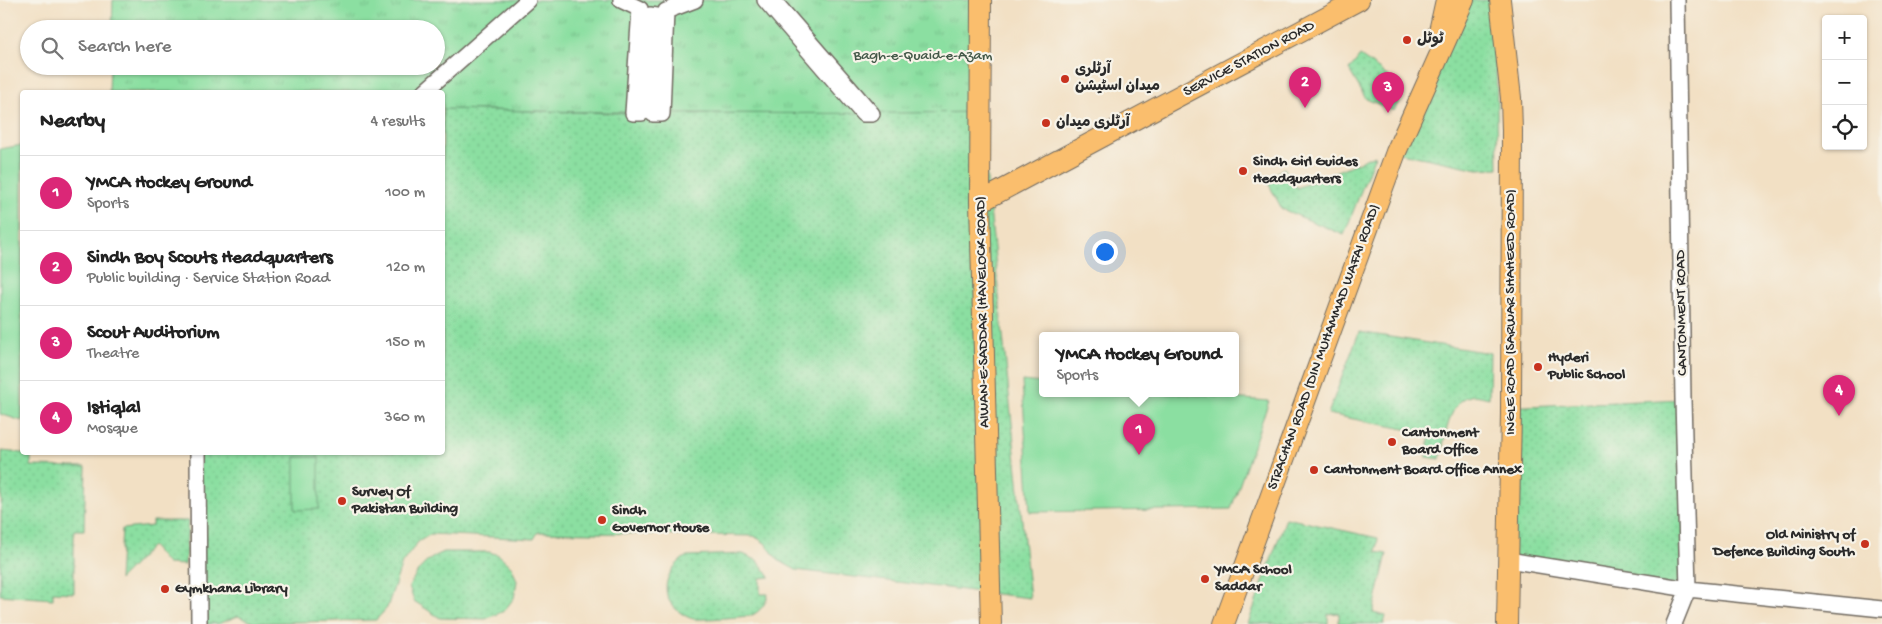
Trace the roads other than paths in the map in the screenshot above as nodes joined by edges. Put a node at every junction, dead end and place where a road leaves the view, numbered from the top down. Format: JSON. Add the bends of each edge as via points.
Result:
{"nodes":[{"id":1,"x":518,"y":0,"type":"edge"},
{"id":2,"x":528,"y":0,"type":"edge"},
{"id":3,"x":621,"y":0,"type":"edge"},
{"id":4,"x":696,"y":0,"type":"edge"},
{"id":5,"x":765,"y":0,"type":"edge"},
{"id":6,"x":773,"y":0,"type":"edge"},
{"id":7,"x":981,"y":0,"type":"edge"},
{"id":8,"x":1359,"y":0,"type":"edge"},
{"id":9,"x":1446,"y":0,"type":"edge"},
{"id":10,"x":1464,"y":0,"type":"edge"},
{"id":11,"x":1500,"y":0,"type":"edge"},
{"id":12,"x":1677,"y":0,"type":"edge"},
{"id":13,"x":445,"y":66,"type":"edge"},
{"id":14,"x":445,"y":73,"type":"edge"},
{"id":15,"x":1430,"y":73,"type":"junction"},
{"id":16,"x":435,"y":75,"type":"edge"},
{"id":17,"x":443,"y":75,"type":"edge"},
{"id":18,"x":418,"y":90,"type":"edge"},
{"id":19,"x":426,"y":90,"type":"edge"},
{"id":20,"x":980,"y":202,"type":"junction"},
{"id":21,"x":198,"y":455,"type":"edge"},
{"id":22,"x":1508,"y":560,"type":"junction"},
{"id":23,"x":1688,"y":589,"type":"junction"},
{"id":24,"x":1882,"y":609,"type":"edge"},
{"id":25,"x":199,"y":624,"type":"edge"},
{"id":26,"x":991,"y":624,"type":"edge"},
{"id":27,"x":1224,"y":624,"type":"edge"},
{"id":28,"x":1506,"y":624,"type":"edge"},
{"id":29,"x":1674,"y":624,"type":"edge"}],
"edges":[{"from":1,"to":13,"type":"street"},
{"from":2,"to":14,"type":"street"},
{"from":3,"to":4,"type":"street","via":[[640,9],[632,113],[642,113],[647,18],[657,16],[659,20],[652,114],[662,114],[666,11]]},
{"from":5,"to":6,"type":"street","via":[[863,114],[872,114]]},
{"from":7,"to":20,"type":"main road","name":"AIWAN-E-SADDAR (HAVELOCK ROAD)"},
{"from":8,"to":20,"type":"main road","name":"SERVICE STATION ROAD"},
{"from":9,"to":15,"type":"main road","name":"STRACHAN ROAD (DIN MUHAMMAD WAFAI ROAD)"},
{"from":10,"to":15,"type":"main road","name":"STRACHAN ROAD (DIN MUHAMMAD WAFAI ROAD)"},
{"from":11,"to":22,"type":"main road","name":"INGLE ROAD (SARWAR SHAHEED ROAD)","via":[[1511,98],[1512,403]]},
{"from":12,"to":23,"type":"street","name":"CANTONMENT ROAD"},
{"from":15,"to":27,"type":"main road","name":"STRACHAN ROAD (DIN MUHAMMAD WAFAI ROAD)","via":[[1363,240]]},
{"from":16,"to":18,"type":"street"},
{"from":17,"to":19,"type":"street"},
{"from":20,"to":26,"type":"main road","name":"AIWAN-E-SADDAR (HAVELOCK ROAD)"},
{"from":21,"to":25,"type":"street"},
{"from":22,"to":23,"type":"street"},
{"from":22,"to":28,"type":"main road","name":"INGLE ROAD (SARWAR SHAHEED ROAD)"},
{"from":23,"to":24,"type":"street"},
{"from":23,"to":29,"type":"street","name":"CANTONMENT ROAD"}]}
